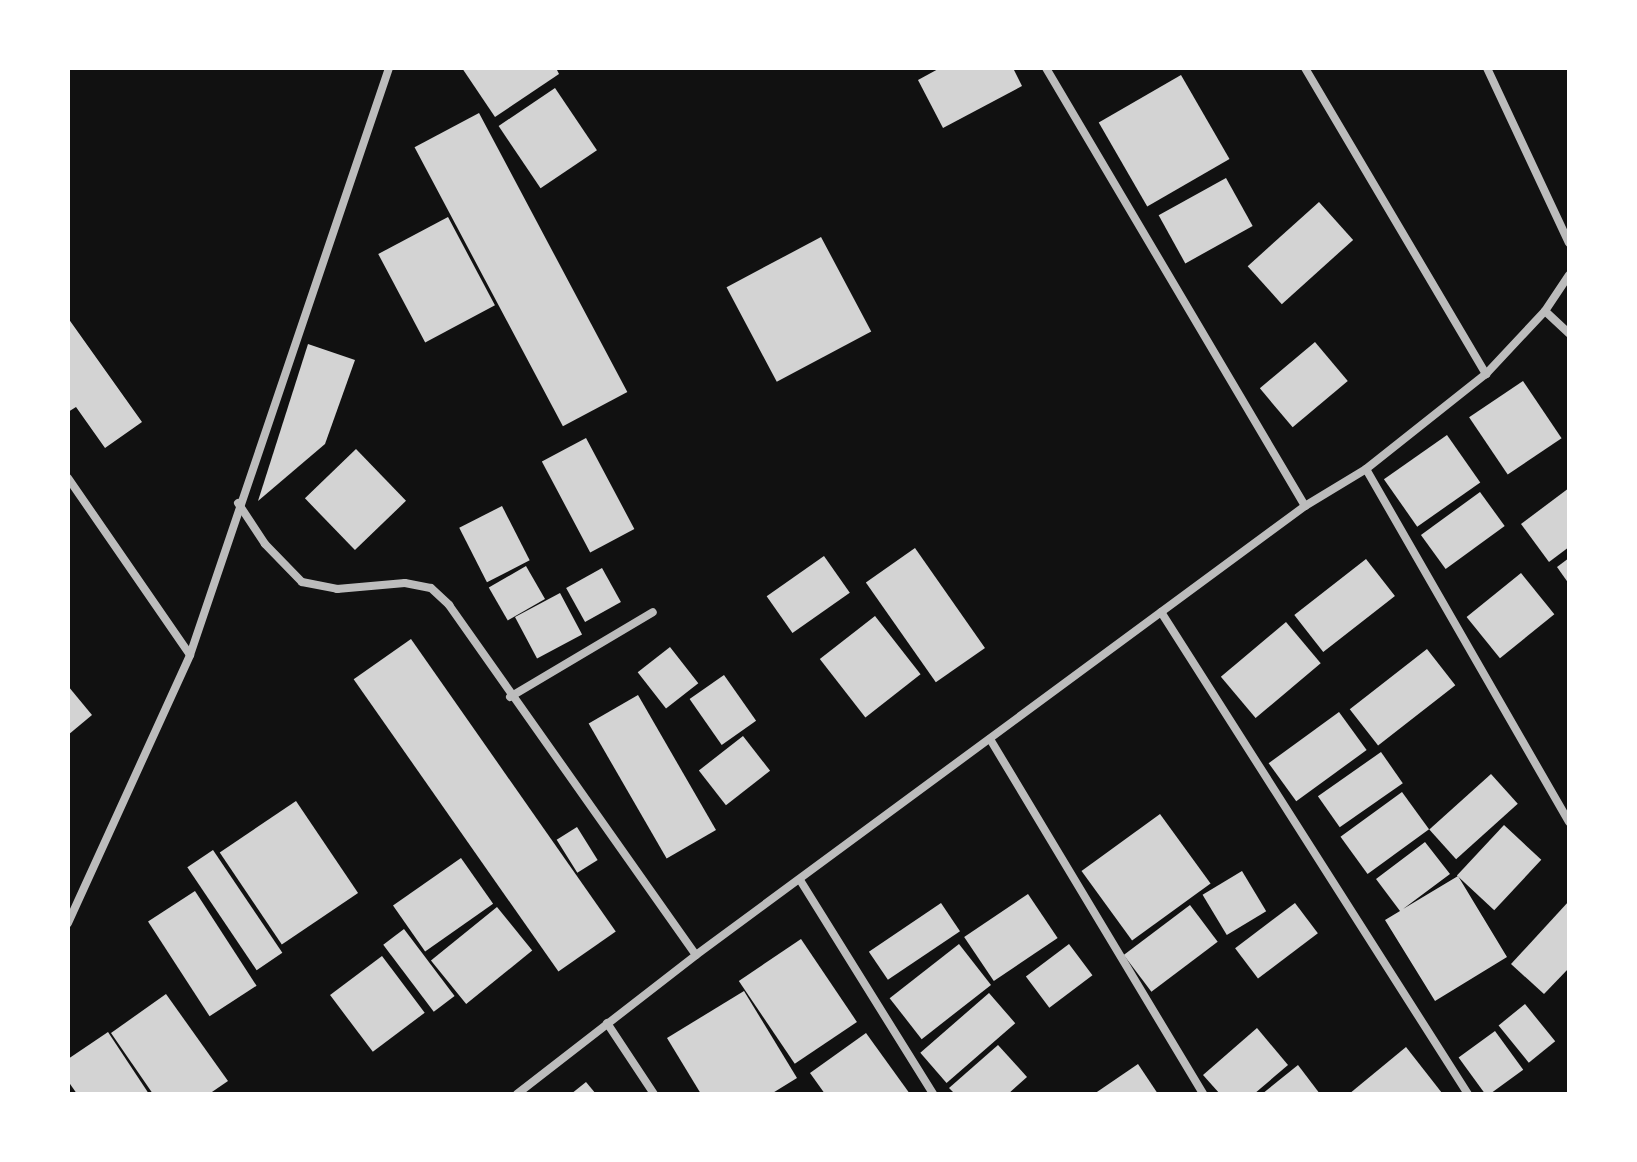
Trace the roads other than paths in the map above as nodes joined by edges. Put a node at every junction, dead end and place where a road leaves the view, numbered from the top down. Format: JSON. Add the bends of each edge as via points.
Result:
{"nodes":[{"id":1,"x":389,"y":68,"type":"edge"},
{"id":2,"x":1046,"y":68,"type":"edge"},
{"id":3,"x":1305,"y":68,"type":"edge"},
{"id":4,"x":1487,"y":68,"type":"edge"},
{"id":5,"x":1569,"y":243,"type":"edge"},
{"id":6,"x":1569,"y":275,"type":"edge"},
{"id":7,"x":1545,"y":311,"type":"junction"},
{"id":8,"x":1569,"y":333,"type":"edge"},
{"id":9,"x":1486,"y":374,"type":"junction"},
{"id":10,"x":1366,"y":469,"type":"junction"},
{"id":11,"x":68,"y":478,"type":"edge"},
{"id":12,"x":238,"y":503,"type":"junction"},
{"id":13,"x":1305,"y":506,"type":"junction"},
{"id":14,"x":653,"y":612,"type":"dead end"},
{"id":15,"x":1161,"y":612,"type":"junction"},
{"id":16,"x":190,"y":655,"type":"junction"},
{"id":17,"x":510,"y":697,"type":"junction"},
{"id":18,"x":990,"y":739,"type":"junction"},
{"id":19,"x":1569,"y":822,"type":"edge"},
{"id":20,"x":800,"y":880,"type":"junction"},
{"id":21,"x":68,"y":923,"type":"edge"},
{"id":22,"x":696,"y":955,"type":"junction"},
{"id":23,"x":607,"y":1023,"type":"junction"},
{"id":24,"x":517,"y":1094,"type":"edge"},
{"id":25,"x":654,"y":1094,"type":"edge"},
{"id":26,"x":933,"y":1094,"type":"edge"},
{"id":27,"x":1203,"y":1094,"type":"edge"},
{"id":28,"x":1468,"y":1094,"type":"edge"}],
"edges":[{"from":1,"to":12,"type":"street"},
{"from":2,"to":13,"type":"street"},
{"from":3,"to":9,"type":"street"},
{"from":4,"to":5,"type":"street"},
{"from":6,"to":7,"type":"street"},
{"from":7,"to":8,"type":"street"},
{"from":7,"to":9,"type":"street"},
{"from":9,"to":10,"type":"street"},
{"from":10,"to":13,"type":"street"},
{"from":10,"to":19,"type":"street"},
{"from":11,"to":16,"type":"street"},
{"from":12,"to":16,"type":"street"},
{"from":12,"to":17,"type":"street","via":[[265,544],[302,582],[337,589],[405,583],[431,588],[449,605]]},
{"from":13,"to":15,"type":"street"},
{"from":14,"to":17,"type":"street"},
{"from":15,"to":18,"type":"street"},
{"from":15,"to":28,"type":"street"},
{"from":16,"to":21,"type":"street"},
{"from":17,"to":22,"type":"street"},
{"from":18,"to":20,"type":"street"},
{"from":18,"to":27,"type":"street"},
{"from":20,"to":22,"type":"street"},
{"from":20,"to":26,"type":"street"},
{"from":22,"to":23,"type":"street"},
{"from":23,"to":24,"type":"street"},
{"from":23,"to":25,"type":"street"}]}
